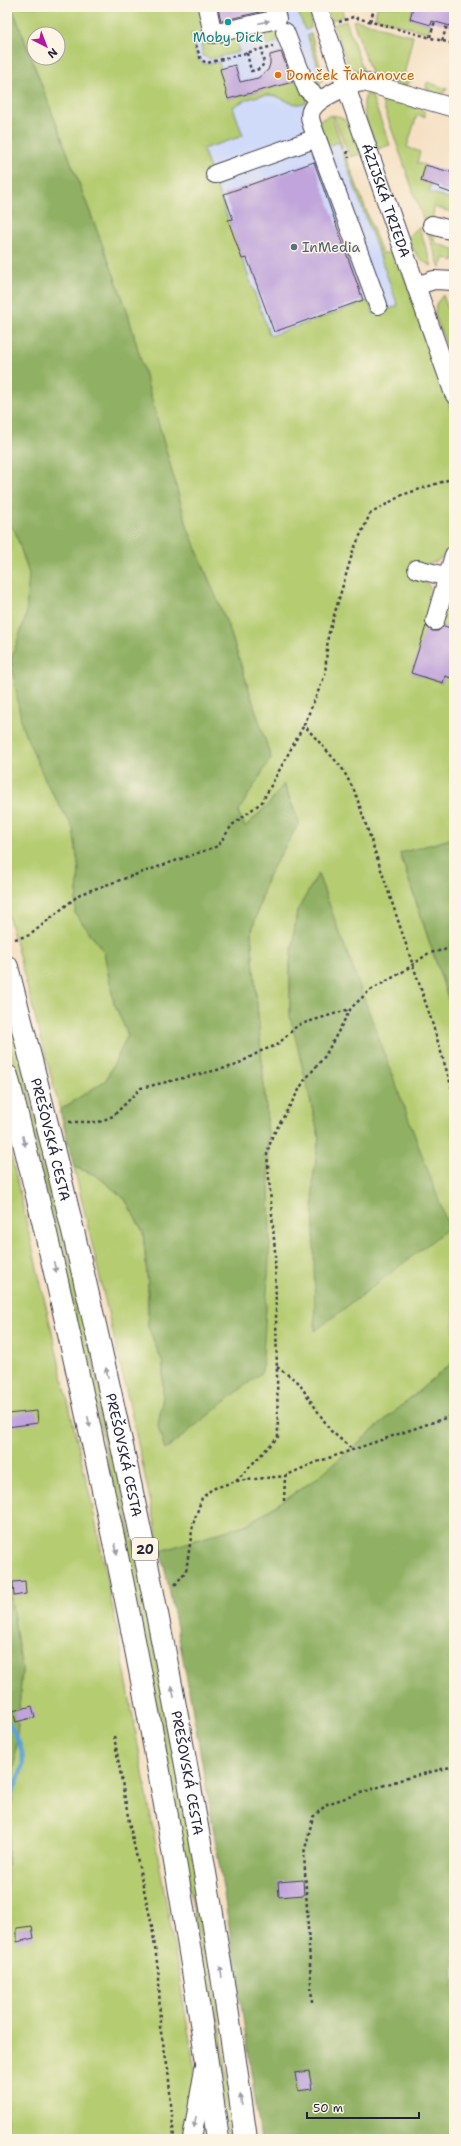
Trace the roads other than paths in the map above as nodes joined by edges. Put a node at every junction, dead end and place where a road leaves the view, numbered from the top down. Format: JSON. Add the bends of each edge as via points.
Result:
{"nodes":[{"id":1,"x":207,"y":7,"type":"edge"},
{"id":2,"x":274,"y":7,"type":"edge"},
{"id":3,"x":318,"y":7,"type":"edge"},
{"id":4,"x":280,"y":39,"type":"road end"},
{"id":5,"x":346,"y":88,"type":"junction"},
{"id":6,"x":320,"y":100,"type":"junction"},
{"id":7,"x":454,"y":108,"type":"edge"},
{"id":8,"x":317,"y":138,"type":"junction"},
{"id":9,"x":215,"y":174,"type":"dead end"},
{"id":10,"x":432,"y":225,"type":"dead end"},
{"id":11,"x":454,"y":231,"type":"edge"},
{"id":12,"x":454,"y":281,"type":"edge"},
{"id":13,"x":416,"y":286,"type":"junction"},
{"id":14,"x":378,"y":305,"type":"dead end"},
{"id":15,"x":454,"y":394,"type":"edge"},
{"id":16,"x":454,"y":555,"type":"edge"},
{"id":17,"x":417,"y":569,"type":"dead end"},
{"id":18,"x":448,"y":577,"type":"junction"},
{"id":19,"x":435,"y":621,"type":"dead end"},
{"id":20,"x":7,"y":967,"type":"edge"},
{"id":21,"x":7,"y":1076,"type":"edge"},
{"id":22,"x":207,"y":2056,"type":"junction"},
{"id":23,"x":192,"y":2139,"type":"edge"},
{"id":24,"x":218,"y":2139,"type":"edge"},
{"id":25,"x":246,"y":2139,"type":"edge"}],
"edges":[{"from":1,"to":2,"type":"street","one_way":true,"via":[[213,34],[277,19]]},
{"from":3,"to":5,"type":"street","name":"ÁZIJSKÁ TRIEDA"},
{"from":4,"to":6,"type":"street","via":[[307,89]]},
{"from":5,"to":6,"type":"street"},
{"from":5,"to":7,"type":"street","via":[[364,82]]},
{"from":5,"to":13,"type":"street","name":"ÁZIJSKÁ TRIEDA"},
{"from":6,"to":8,"type":"street","via":[[311,110],[310,117]]},
{"from":8,"to":9,"type":"street"},
{"from":8,"to":14,"type":"street"},
{"from":10,"to":11,"type":"street"},
{"from":12,"to":13,"type":"street","via":[[434,280]]},
{"from":13,"to":15,"type":"street","name":"ÁZIJSKÁ TRIEDA"},
{"from":16,"to":18,"type":"street"},
{"from":17,"to":18,"type":"street"},
{"from":18,"to":19,"type":"street"},
{"from":25,"to":20,"type":"highway","name":"PREŠOVSKÁ CESTA","number":"20","one_way":true,"via":[[210,1899],[179,1721],[140,1523],[73,1229]]},
{"from":21,"to":22,"type":"highway","name":"PREŠOVSKÁ CESTA","number":"20","one_way":true,"via":[[59,1284],[123,1579],[184,1910]]},
{"from":22,"to":23,"type":"street","one_way":true},
{"from":22,"to":24,"type":"highway","name":"PREŠOVSKÁ CESTA","number":"20"}]}
